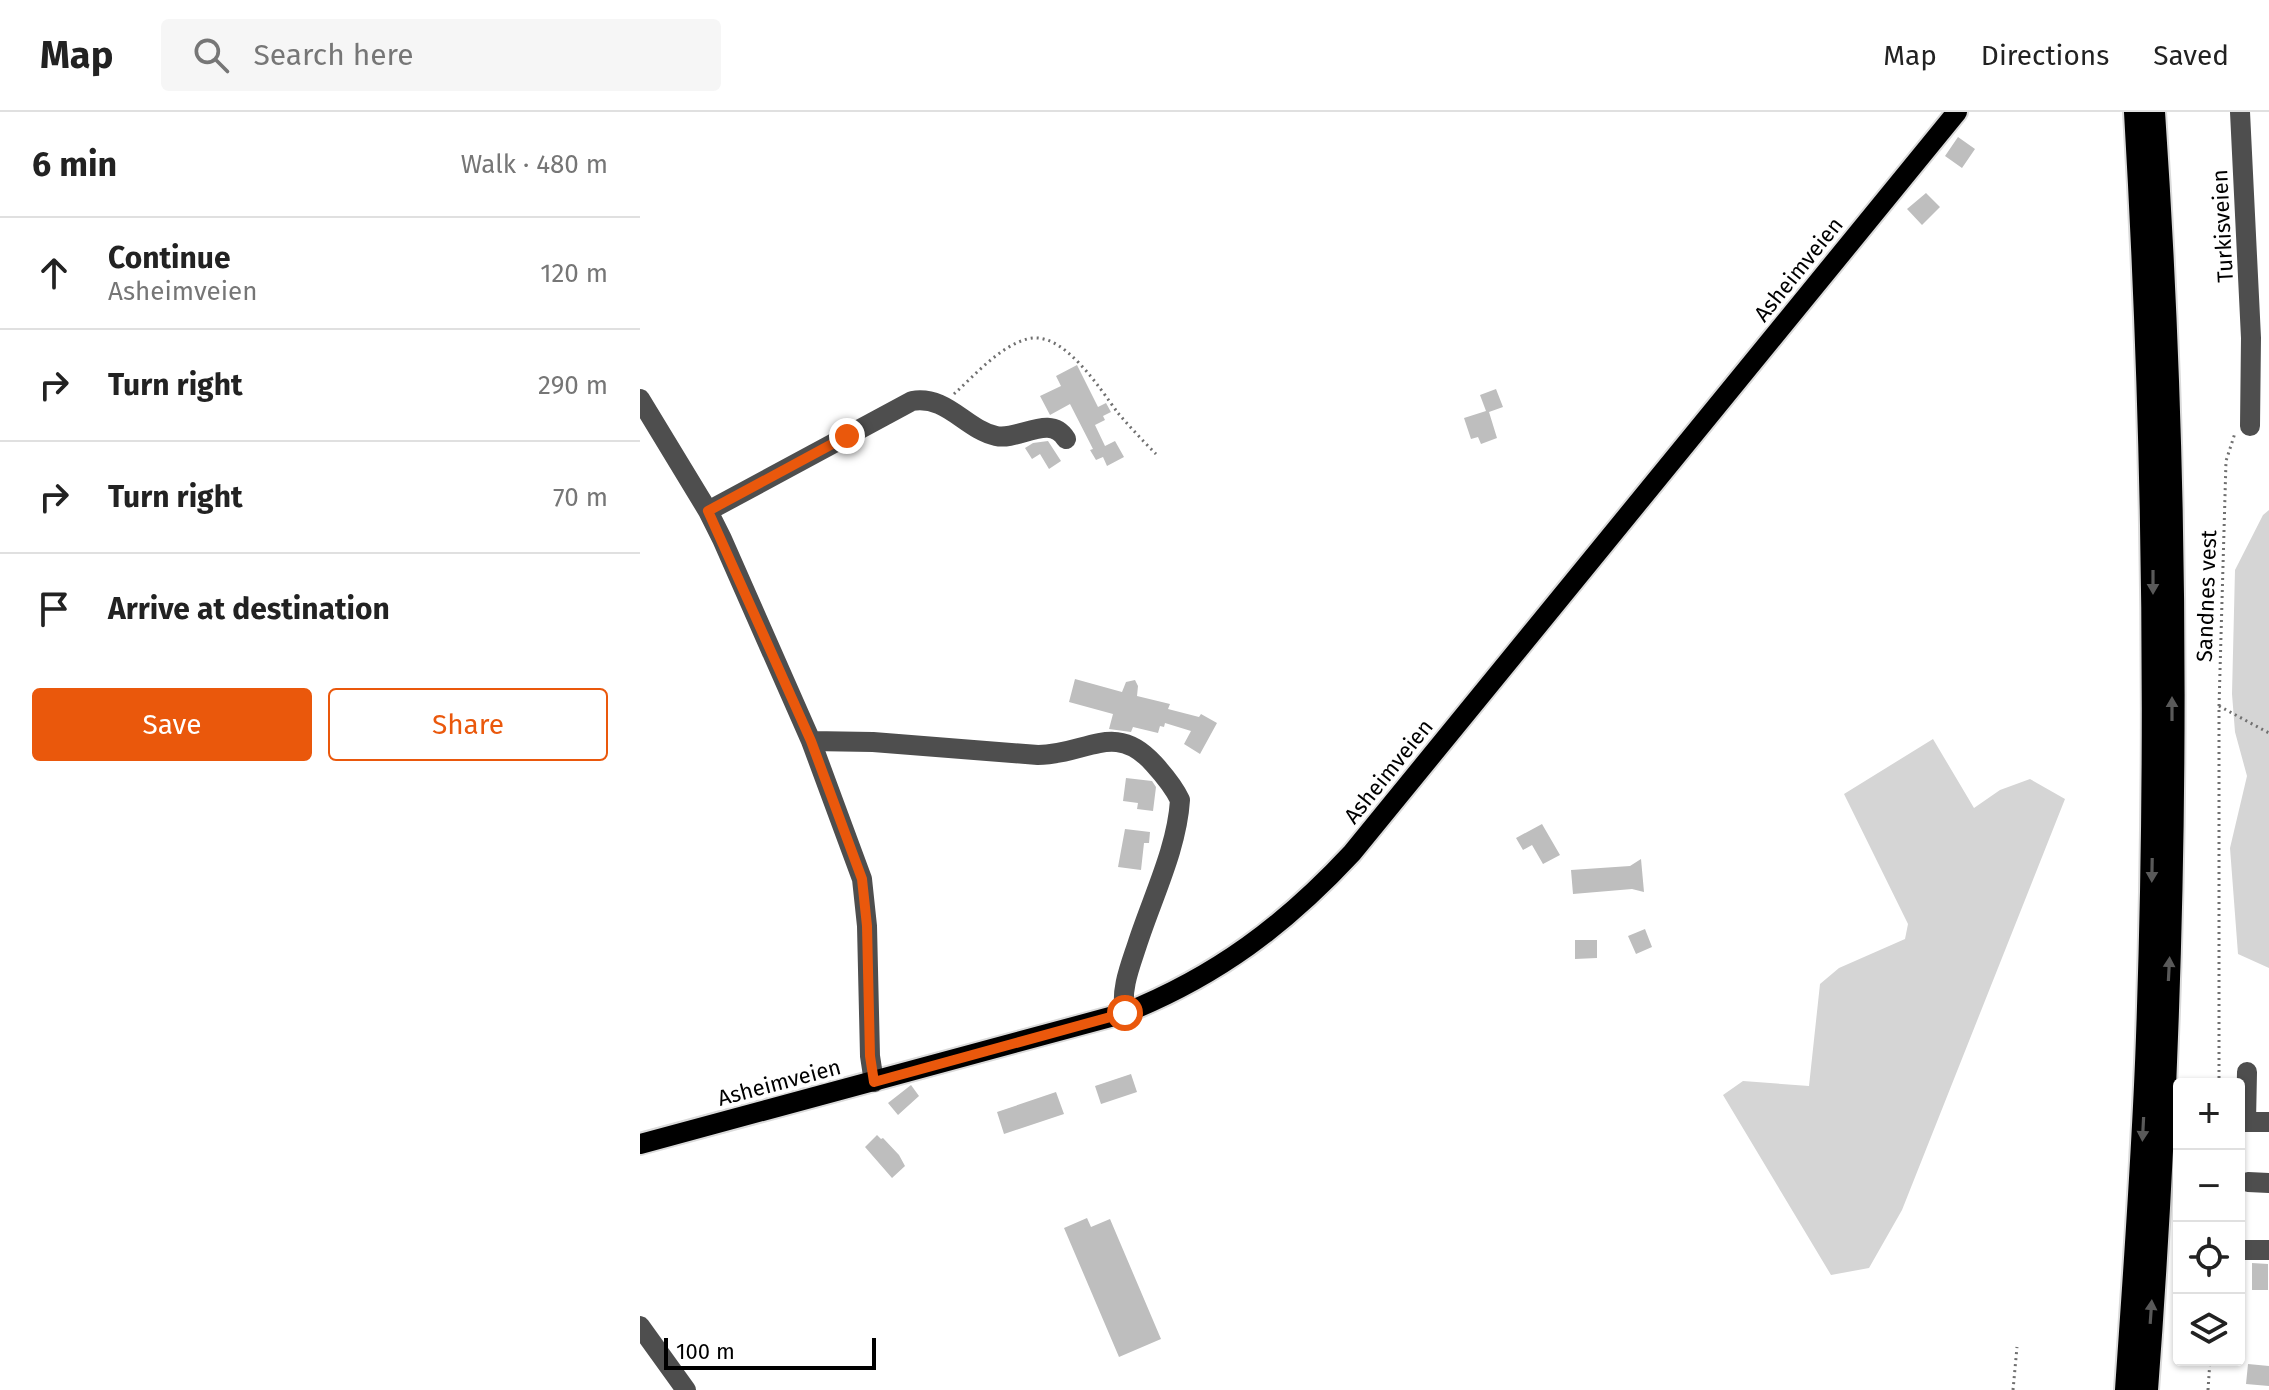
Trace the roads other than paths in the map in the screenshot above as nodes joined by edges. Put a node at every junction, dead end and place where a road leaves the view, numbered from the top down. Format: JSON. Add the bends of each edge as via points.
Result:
{"nodes":[{"id":1,"x":1957,"y":112,"type":"edge"},
{"id":2,"x":2136,"y":112,"type":"edge"},
{"id":3,"x":2153,"y":112,"type":"edge"},
{"id":4,"x":2240,"y":112,"type":"edge"},
{"id":5,"x":2260,"y":337,"type":"edge"},
{"id":6,"x":640,"y":399,"type":"edge"},
{"id":7,"x":2260,"y":401,"type":"edge"},
{"id":8,"x":2243,"y":429,"type":"road end"},
{"id":9,"x":1066,"y":439,"type":"dead end"},
{"id":10,"x":708,"y":511,"type":"junction"},
{"id":11,"x":811,"y":741,"type":"junction"},
{"id":12,"x":1125,"y":1013,"type":"junction"},
{"id":13,"x":2247,"y":1072,"type":"dead end"},
{"id":14,"x":874,"y":1082,"type":"junction"},
{"id":15,"x":2245,"y":1092,"type":"edge"},
{"id":16,"x":2245,"y":1121,"type":"edge"},
{"id":17,"x":2269,"y":1122,"type":"edge"},
{"id":18,"x":640,"y":1144,"type":"edge"},
{"id":19,"x":2248,"y":1182,"type":"dead end"},
{"id":20,"x":2269,"y":1183,"type":"edge"},
{"id":21,"x":2245,"y":1250,"type":"edge"},
{"id":22,"x":2269,"y":1250,"type":"edge"},
{"id":23,"x":640,"y":1326,"type":"edge"},
{"id":24,"x":686,"y":1390,"type":"edge"},
{"id":25,"x":2127,"y":1390,"type":"edge"},
{"id":26,"x":2146,"y":1390,"type":"edge"}],
"edges":[{"from":1,"to":12,"type":"main road","name":"Asheimveien","via":[[1343,863],[1257,942],[1165,997]]},
{"from":2,"to":25,"type":"highway","one_way":true,"via":[[2153,466],[2153,826],[2148,1039]]},
{"from":26,"to":3,"type":"highway","one_way":true,"via":[[2170,939],[2172,686],[2169,446]]},
{"from":4,"to":5,"type":"street","name":"Turkisveien"},
{"from":5,"to":7,"type":"street","name":"Turkisveien"},
{"from":6,"to":10,"type":"street"},
{"from":7,"to":8,"type":"street","name":"Turkisveien"},
{"from":9,"to":10,"type":"street","via":[[1053,428],[992,435],[928,399],[912,401]]},
{"from":10,"to":11,"type":"street"},
{"from":11,"to":12,"type":"street","via":[[1038,755],[1111,740],[1135,746],[1180,800],[1125,983]]},
{"from":11,"to":14,"type":"street","via":[[862,879]]},
{"from":12,"to":14,"type":"main road","name":"Asheimveien"},
{"from":13,"to":15,"type":"street"},
{"from":14,"to":18,"type":"main road","name":"Asheimveien"},
{"from":16,"to":17,"type":"street"},
{"from":19,"to":20,"type":"street"},
{"from":21,"to":22,"type":"street"},
{"from":23,"to":24,"type":"street"}]}
